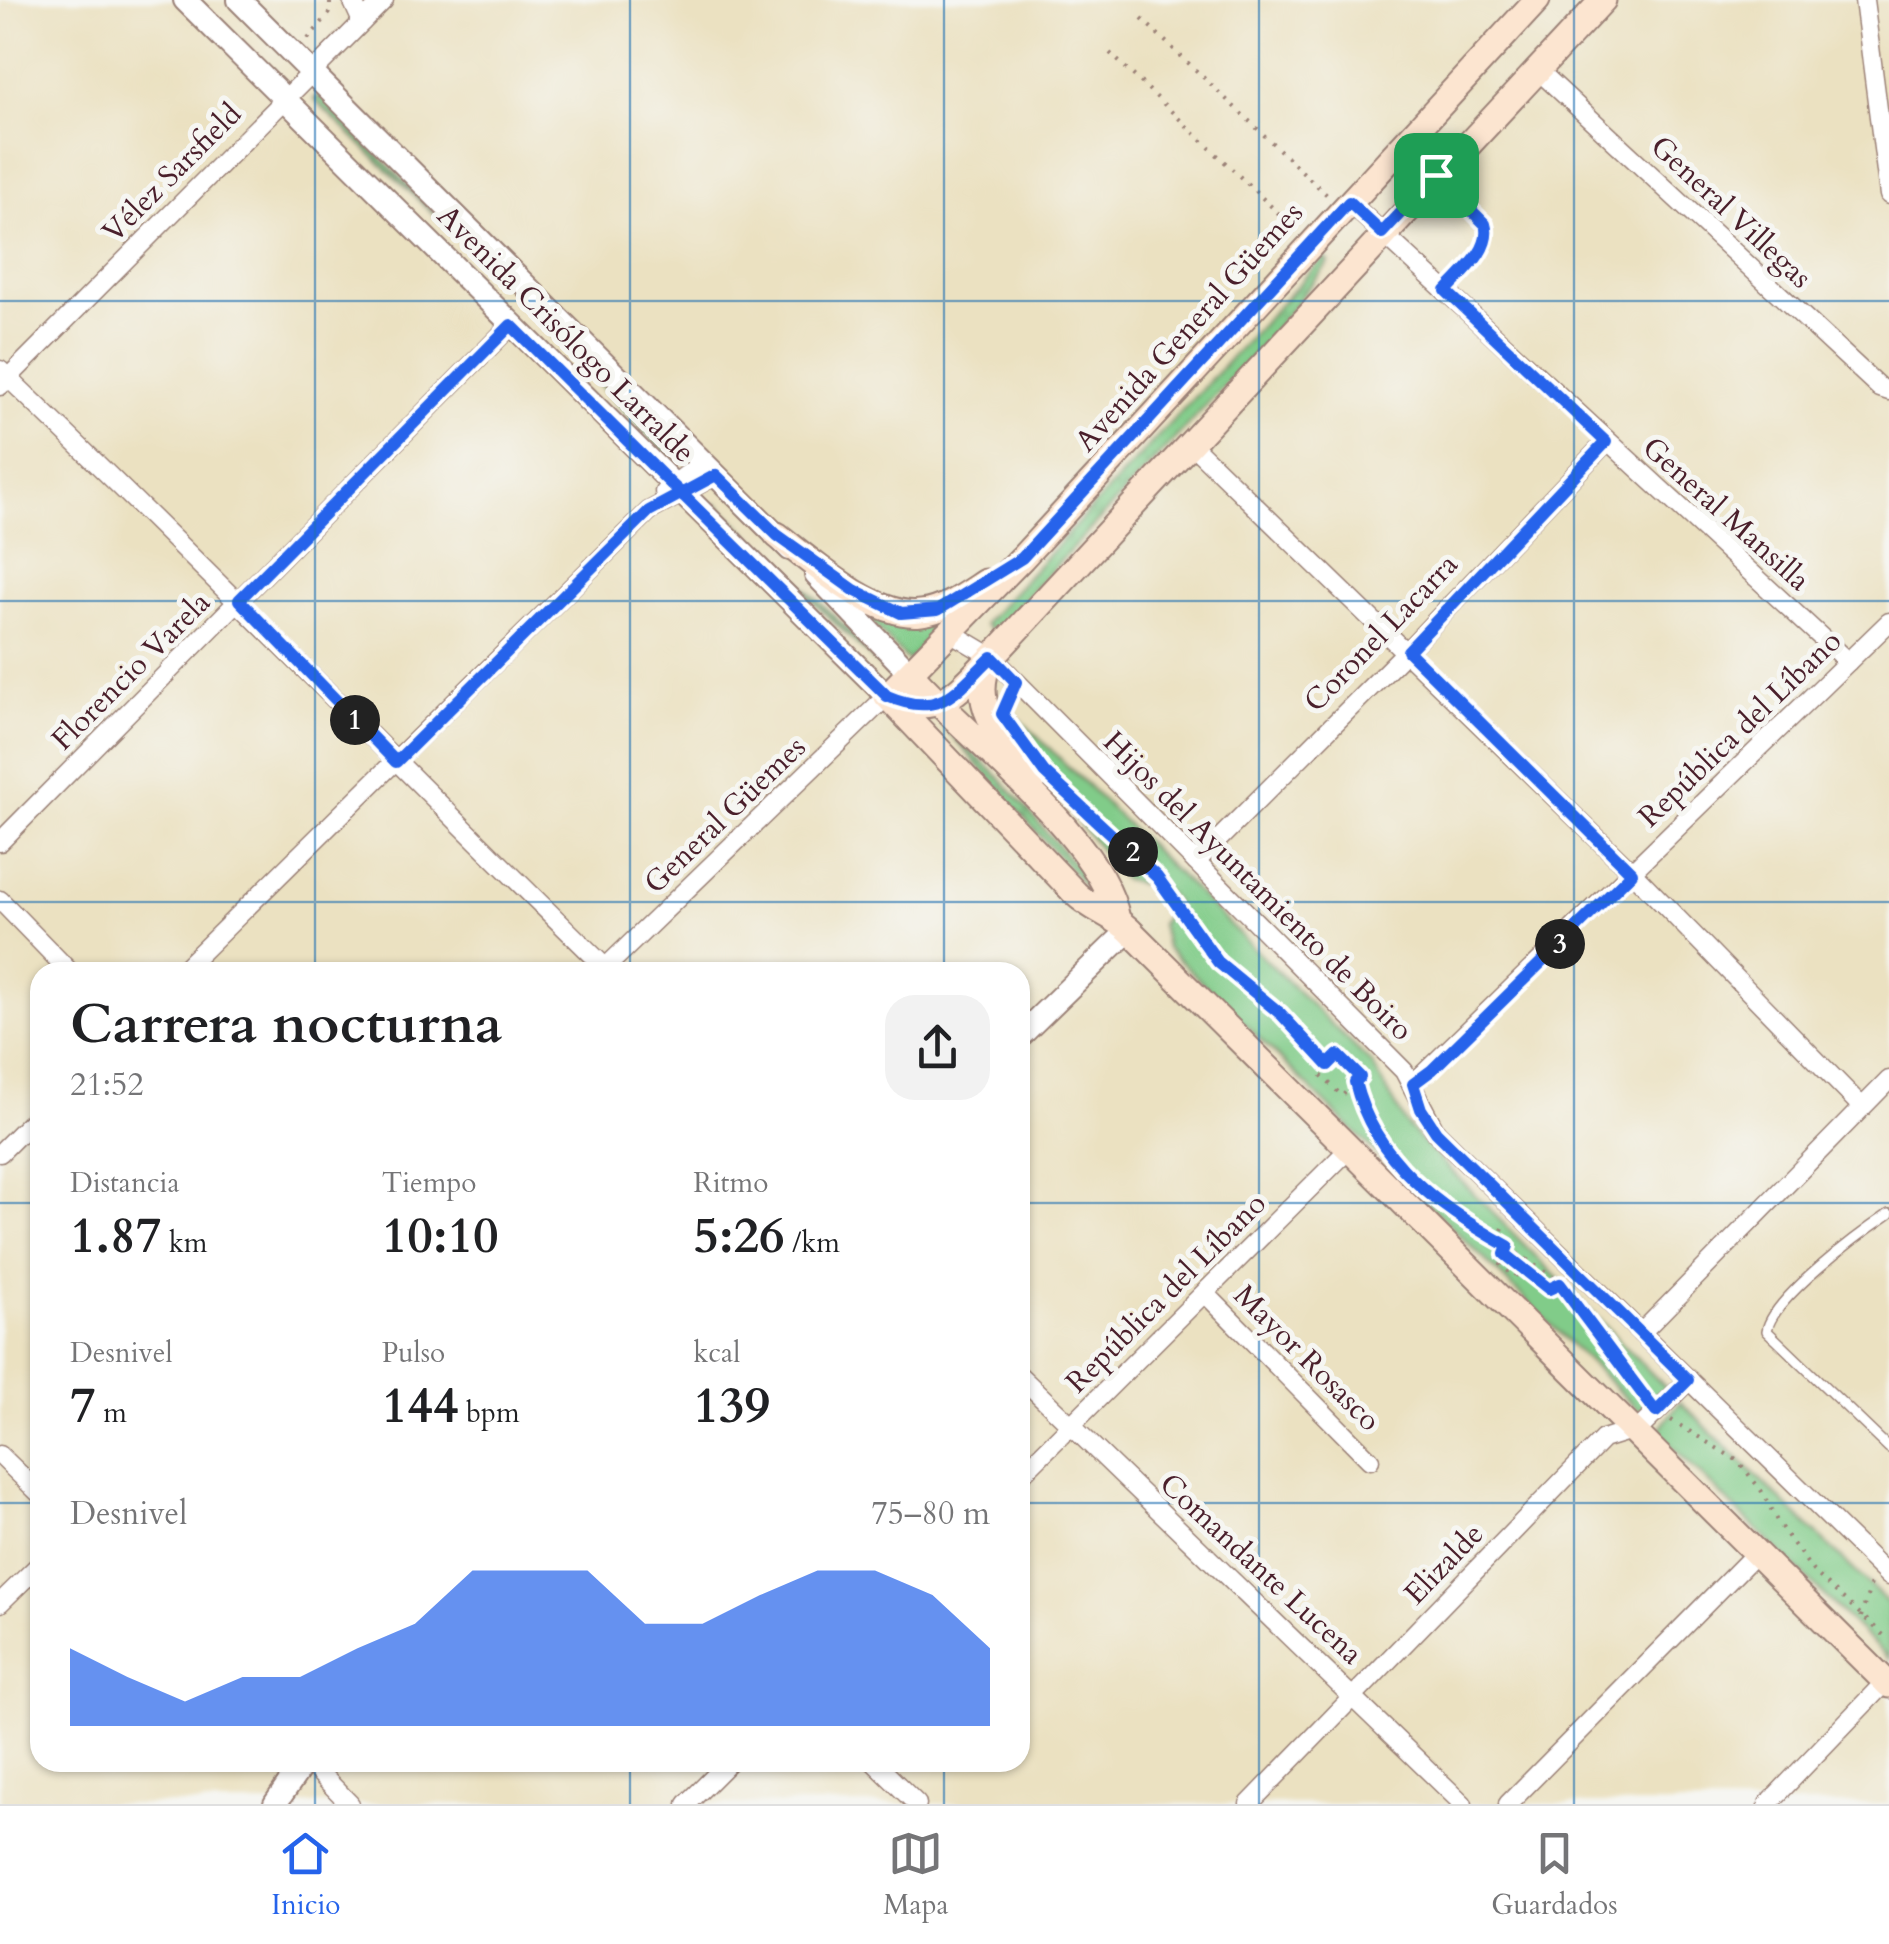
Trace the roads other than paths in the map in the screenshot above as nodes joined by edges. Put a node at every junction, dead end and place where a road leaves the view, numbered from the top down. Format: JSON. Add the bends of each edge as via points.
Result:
{"nodes":[{"id":1,"x":185,"y":0,"type":"edge"},
{"id":2,"x":240,"y":0,"type":"edge"},
{"id":3,"x":352,"y":0,"type":"edge"},
{"id":4,"x":384,"y":0,"type":"edge"},
{"id":5,"x":1537,"y":0,"type":"edge"},
{"id":6,"x":1602,"y":0,"type":"edge"},
{"id":7,"x":1864,"y":0,"type":"edge"},
{"id":8,"x":362,"y":22,"type":"junction"},
{"id":9,"x":1538,"y":70,"type":"junction"},
{"id":10,"x":311,"y":71,"type":"junction"},
{"id":11,"x":284,"y":98,"type":"junction"},
{"id":12,"x":1436,"y":175,"type":"junction"},
{"id":13,"x":1889,"y":195,"type":"edge"},
{"id":14,"x":1345,"y":205,"type":"junction"},
{"id":15,"x":1382,"y":233,"type":"junction"},
{"id":16,"x":1446,"y":291,"type":"junction"},
{"id":17,"x":511,"y":325,"type":"junction"},
{"id":18,"x":3,"y":378,"type":"edge"},
{"id":19,"x":1889,"y":392,"type":"edge"},
{"id":20,"x":1188,"y":442,"type":"junction"},
{"id":21,"x":1606,"y":442,"type":"junction"},
{"id":22,"x":709,"y":468,"type":"junction"},
{"id":23,"x":677,"y":490,"type":"junction"},
{"id":24,"x":777,"y":535,"type":"junction"},
{"id":25,"x":1022,"y":558,"type":"junction"},
{"id":26,"x":239,"y":600,"type":"junction"},
{"id":27,"x":1889,"y":622,"type":"edge"},
{"id":28,"x":950,"y":632,"type":"junction"},
{"id":29,"x":1408,"y":651,"type":"junction"},
{"id":30,"x":992,"y":657,"type":"junction"},
{"id":31,"x":1848,"y":662,"type":"junction"},
{"id":32,"x":911,"y":674,"type":"junction"},
{"id":33,"x":887,"y":696,"type":"junction"},
{"id":34,"x":938,"y":704,"type":"junction"},
{"id":35,"x":396,"y":762,"type":"junction"},
{"id":36,"x":1074,"y":841,"type":"junction"},
{"id":37,"x":0,"y":842,"type":"edge"},
{"id":38,"x":1196,"y":862,"type":"junction"},
{"id":39,"x":1632,"y":873,"type":"junction"},
{"id":40,"x":0,"y":900,"type":"edge"},
{"id":41,"x":1123,"y":924,"type":"junction"},
{"id":42,"x":60,"y":962,"type":"edge"},
{"id":43,"x":191,"y":962,"type":"edge"},
{"id":44,"x":597,"y":962,"type":"edge"},
{"id":45,"x":615,"y":962,"type":"edge"},
{"id":46,"x":1030,"y":1025,"type":"edge"},
{"id":47,"x":1889,"y":1080,"type":"edge"},
{"id":48,"x":1413,"y":1084,"type":"junction"},
{"id":49,"x":1862,"y":1107,"type":"junction"},
{"id":50,"x":30,"y":1123,"type":"edge"},
{"id":51,"x":1350,"y":1148,"type":"junction"},
{"id":52,"x":0,"y":1153,"type":"edge"},
{"id":53,"x":1889,"y":1214,"type":"edge"},
{"id":54,"x":1206,"y":1294,"type":"junction"},
{"id":55,"x":1640,"y":1333,"type":"junction"},
{"id":56,"x":1688,"y":1380,"type":"junction"},
{"id":57,"x":1030,"y":1386,"type":"edge"},
{"id":58,"x":1070,"y":1426,"type":"junction"},
{"id":59,"x":1631,"y":1428,"type":"junction"},
{"id":60,"x":1889,"y":1448,"type":"edge"},
{"id":61,"x":0,"y":1456,"type":"edge"},
{"id":62,"x":1370,"y":1460,"type":"dead end"},
{"id":63,"x":1030,"y":1466,"type":"edge"},
{"id":64,"x":30,"y":1484,"type":"edge"},
{"id":65,"x":1758,"y":1551,"type":"junction"},
{"id":66,"x":1883,"y":1570,"type":"edge"},
{"id":67,"x":30,"y":1574,"type":"edge"},
{"id":68,"x":0,"y":1604,"type":"edge"},
{"id":69,"x":1887,"y":1683,"type":"edge"},
{"id":70,"x":1355,"y":1696,"type":"junction"},
{"id":71,"x":299,"y":1772,"type":"edge"},
{"id":72,"x":317,"y":1772,"type":"edge"},
{"id":73,"x":719,"y":1772,"type":"edge"},
{"id":74,"x":884,"y":1772,"type":"edge"},
{"id":75,"x":275,"y":1804,"type":"edge"},
{"id":76,"x":350,"y":1804,"type":"edge"},
{"id":77,"x":686,"y":1804,"type":"edge"},
{"id":78,"x":917,"y":1804,"type":"edge"},
{"id":79,"x":1249,"y":1804,"type":"edge"},
{"id":80,"x":1463,"y":1804,"type":"edge"},
{"id":81,"x":1508,"y":1804,"type":"edge"},
{"id":82,"x":1768,"y":1804,"type":"edge"}],
"edges":[{"from":1,"to":11,"type":"street","name":"Avenida Crisólogo Larralde"},
{"from":2,"to":10,"type":"street","name":"Avenida Crisólogo Larralde"},
{"from":3,"to":8,"type":"street"},
{"from":4,"to":8,"type":"street","name":"Vélez Sarsfield"},
{"from":5,"to":14,"type":"main road","name":"Avenida General Güemes"},
{"from":6,"to":9,"type":"main road"},
{"from":7,"to":13,"type":"street"},
{"from":8,"to":10,"type":"street","name":"Vélez Sarsfield"},
{"from":9,"to":12,"type":"main road"},
{"from":9,"to":19,"type":"street","name":"General Villegas"},
{"from":10,"to":11,"type":"street","name":"Vélez Sarsfield"},
{"from":10,"to":22,"type":"street","name":"Avenida Crisólogo Larralde"},
{"from":11,"to":17,"type":"street","name":"Avenida Crisólogo Larralde"},
{"from":11,"to":18,"type":"street","name":"Vélez Sarsfield"},
{"from":12,"to":15,"type":"main road"},
{"from":12,"to":16,"type":"lane","via":[[1488,235]]},
{"from":14,"to":15,"type":"street","name":"General Mansilla"},
{"from":14,"to":25,"type":"main road","name":"Avenida General Güemes"},
{"from":15,"to":16,"type":"street","name":"General Mansilla"},
{"from":15,"to":20,"type":"main road"},
{"from":16,"to":21,"type":"street","name":"General Mansilla"},
{"from":17,"to":23,"type":"street","name":"Avenida Crisólogo Larralde"},
{"from":17,"to":26,"type":"street","name":"Florencio Varela"},
{"from":18,"to":26,"type":"street"},
{"from":20,"to":29,"type":"street"},
{"from":20,"to":30,"type":"main road"},
{"from":21,"to":29,"type":"street","name":"Coronel Lacarra"},
{"from":21,"to":31,"type":"street","name":"General Mansilla"},
{"from":22,"to":23,"type":"street"},
{"from":22,"to":24,"type":"street","name":"Avenida Crisólogo Larralde"},
{"from":23,"to":33,"type":"street","name":"Avenida Crisólogo Larralde"},
{"from":23,"to":35,"type":"street"},
{"from":24,"to":25,"type":"main road","via":[[854,590],[901,613],[953,603]]},
{"from":24,"to":32,"type":"street","name":"Avenida Crisólogo Larralde"},
{"from":25,"to":28,"type":"main road","name":"Avenida General Güemes"},
{"from":26,"to":35,"type":"street"},
{"from":26,"to":37,"type":"street","name":"Florencio Varela"},
{"from":27,"to":31,"type":"street","name":"República del Líbano"},
{"from":28,"to":30,"type":"street","name":"Hijos del Ayuntamiento de Boiro"},
{"from":28,"to":32,"type":"main road","name":"Avenida General Güemes"},
{"from":29,"to":38,"type":"street","name":"Coronel Lacarra"},
{"from":29,"to":39,"type":"street"},
{"from":30,"to":34,"type":"main road"},
{"from":30,"to":36,"type":"main road","via":[[984,691],[991,722],[1055,802]]},
{"from":30,"to":38,"type":"street","name":"Hijos del Ayuntamiento de Boiro"},
{"from":31,"to":39,"type":"street","name":"República del Líbano"},
{"from":32,"to":33,"type":"main road","name":"Avenida General Güemes"},
{"from":32,"to":34,"type":"main road","name":"Avenida Crisólogo Larralde"},
{"from":33,"to":34,"type":"main road","via":[[914,708]]},
{"from":33,"to":41,"type":"main road","name":"Avenida Crisólogo Larralde","via":[[1093,911]]},
{"from":33,"to":45,"type":"street","name":"General Güemes"},
{"from":34,"to":36,"type":"main road","name":"Avenida Crisólogo Larralde"},
{"from":35,"to":43,"type":"street"},
{"from":35,"to":44,"type":"street"},
{"from":36,"to":41,"type":"main road","name":"Avenida Crisólogo Larralde","via":[[1107,883]]},
{"from":38,"to":48,"type":"street","name":"Hijos del Ayuntamiento de Boiro"},
{"from":39,"to":48,"type":"street","name":"República del Líbano"},
{"from":39,"to":49,"type":"street"},
{"from":40,"to":42,"type":"street"},
{"from":41,"to":46,"type":"street"},
{"from":41,"to":51,"type":"main road","name":"Avenida Crisólogo Larralde"},
{"from":47,"to":49,"type":"street"},
{"from":48,"to":55,"type":"street","name":"Hijos del Ayuntamiento de Boiro","via":[[1436,1132]]},
{"from":49,"to":55,"type":"street"},
{"from":50,"to":52,"type":"street"},
{"from":51,"to":54,"type":"street","name":"República del Líbano"},
{"from":51,"to":59,"type":"main road","name":"Avenida Crisólogo Larralde"},
{"from":53,"to":60,"type":"lane","via":[[1819,1268],[1770,1318],[1768,1331]]},
{"from":54,"to":58,"type":"street","name":"República del Líbano"},
{"from":54,"to":62,"type":"street","name":"Mayor Rosasco"},
{"from":55,"to":56,"type":"street","name":"Hijos del Ayuntamiento de Boiro"},
{"from":56,"to":59,"type":"street","name":"Elizalde","via":[[1642,1428]]},
{"from":56,"to":66,"type":"street","name":"Hijos del Ayuntamiento de Boiro"},
{"from":57,"to":58,"type":"street","name":"Comandante Lucena"},
{"from":58,"to":63,"type":"street","name":"República del Líbano"},
{"from":58,"to":70,"type":"street","name":"Comandante Lucena"},
{"from":59,"to":65,"type":"main road","name":"Avenida Crisólogo Larralde"},
{"from":59,"to":70,"type":"street","name":"Elizalde","via":[[1604,1440]]},
{"from":61,"to":64,"type":"street"},
{"from":65,"to":69,"type":"main road","name":"Avenida Crisólogo Larralde"},
{"from":65,"to":81,"type":"street"},
{"from":67,"to":68,"type":"street"},
{"from":69,"to":82,"type":"street"},
{"from":70,"to":79,"type":"street","name":"Elizalde"},
{"from":70,"to":80,"type":"street","name":"Comandante Lucena"},
{"from":71,"to":75,"type":"street"},
{"from":72,"to":76,"type":"street"},
{"from":73,"to":77,"type":"street"},
{"from":74,"to":78,"type":"street"}]}
